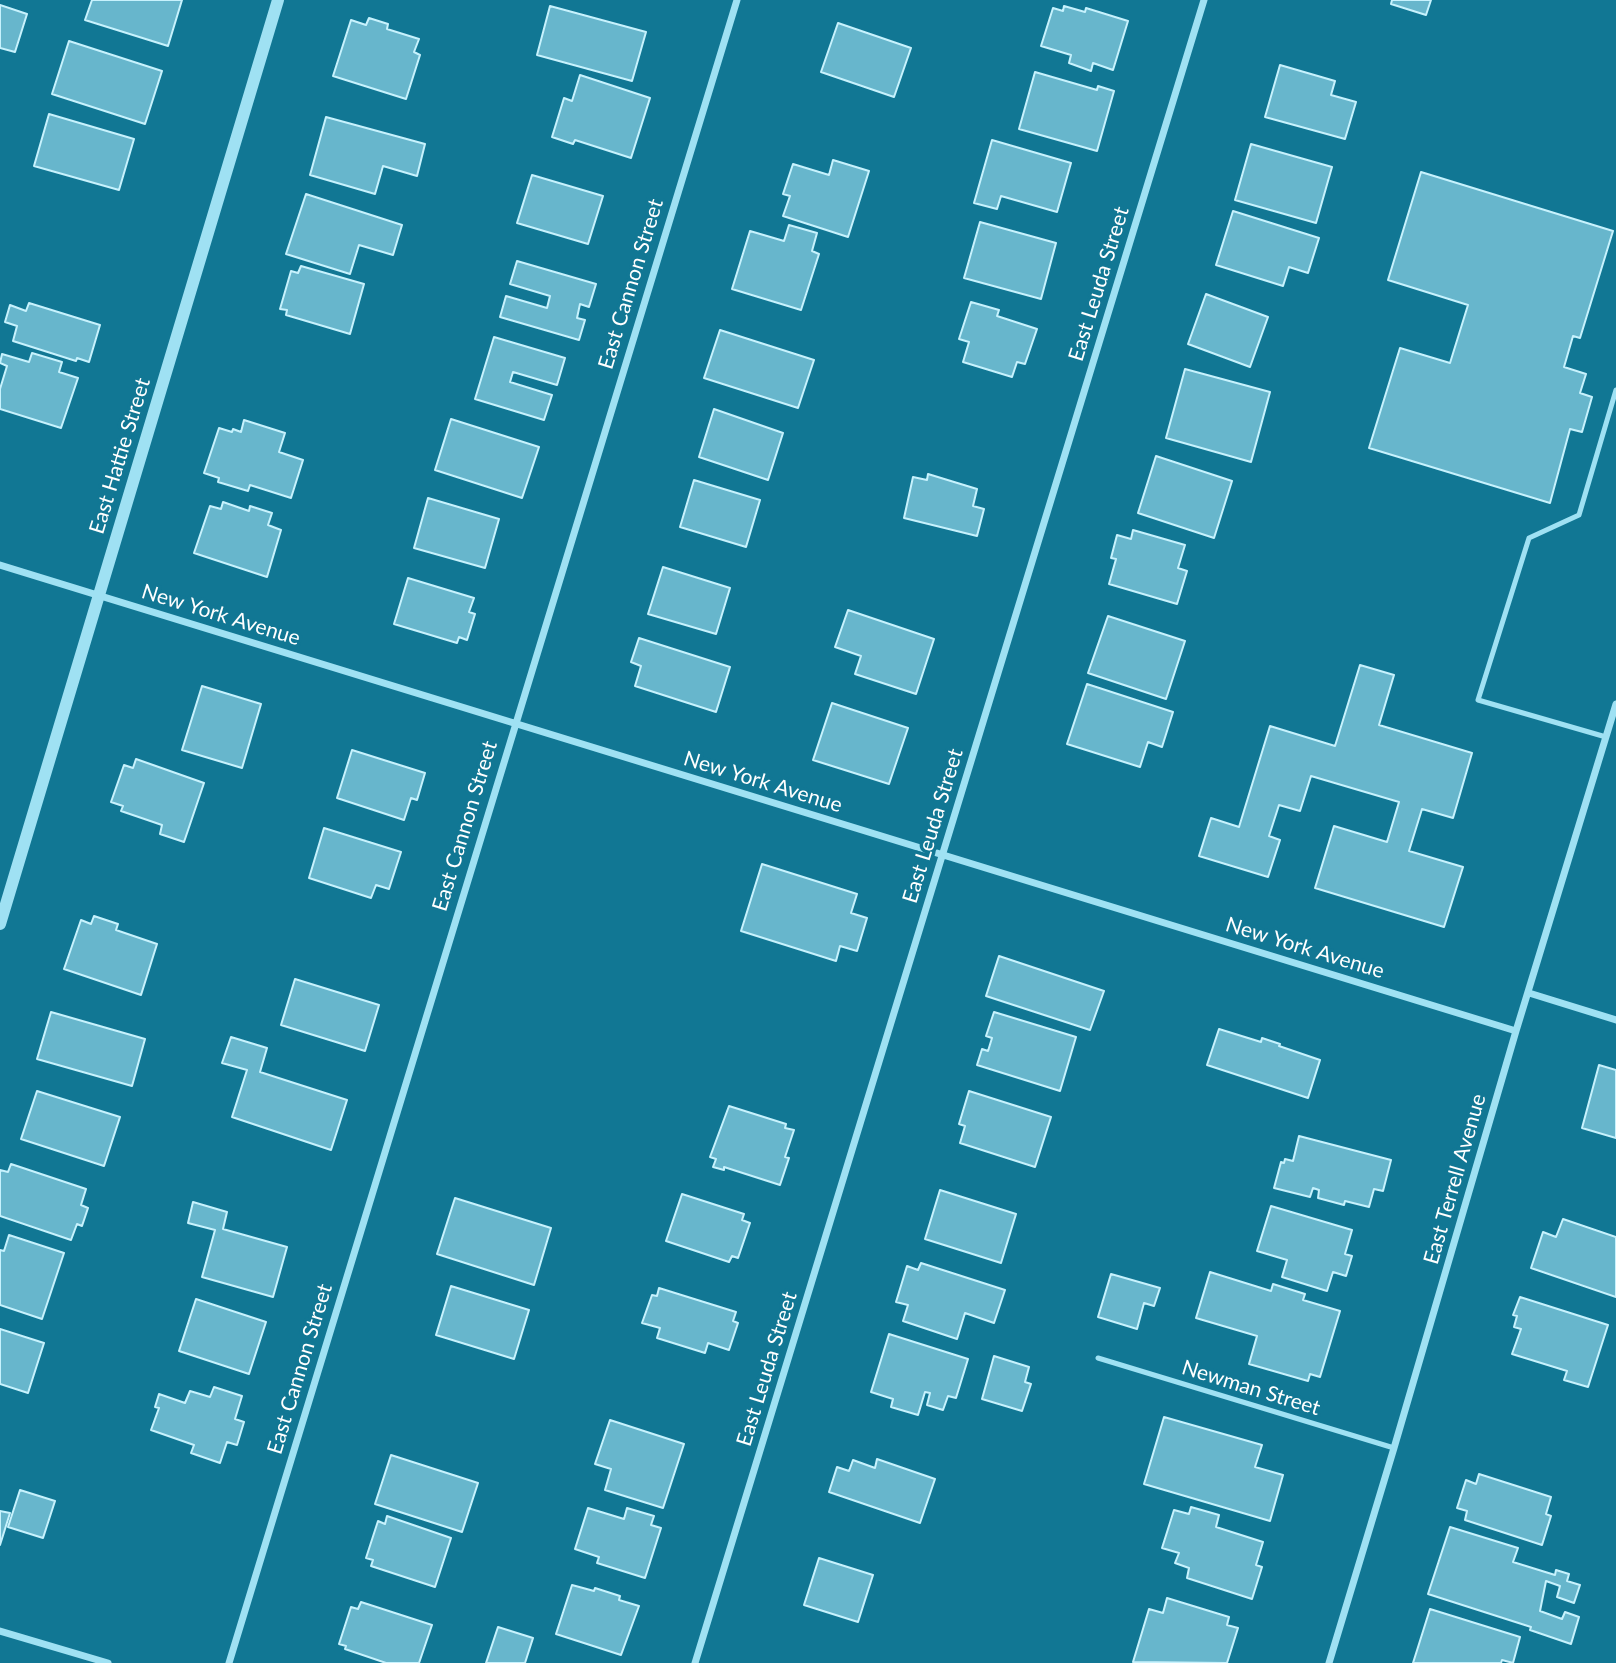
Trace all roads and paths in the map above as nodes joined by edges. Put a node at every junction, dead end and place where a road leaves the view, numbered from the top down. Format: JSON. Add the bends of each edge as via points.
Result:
{"nodes":[{"id":1,"x":278,"y":0,"type":"edge"},
{"id":2,"x":737,"y":0,"type":"edge"},
{"id":3,"x":1204,"y":0,"type":"edge"},
{"id":4,"x":1616,"y":390,"type":"edge"},
{"id":5,"x":0,"y":565,"type":"edge"},
{"id":6,"x":98,"y":596,"type":"junction"},
{"id":7,"x":1616,"y":704,"type":"edge"},
{"id":8,"x":514,"y":723,"type":"junction"},
{"id":9,"x":1606,"y":737,"type":"junction"},
{"id":10,"x":942,"y":855,"type":"junction"},
{"id":11,"x":0,"y":923,"type":"edge"},
{"id":12,"x":1529,"y":993,"type":"junction"},
{"id":13,"x":1616,"y":1020,"type":"edge"},
{"id":14,"x":1516,"y":1031,"type":"junction"},
{"id":15,"x":1098,"y":1358,"type":"dead end"},
{"id":16,"x":1394,"y":1448,"type":"junction"},
{"id":17,"x":0,"y":1631,"type":"edge"},
{"id":18,"x":108,"y":1663,"type":"edge"},
{"id":19,"x":229,"y":1663,"type":"edge"},
{"id":20,"x":695,"y":1663,"type":"edge"},
{"id":21,"x":1329,"y":1663,"type":"edge"}],
"edges":[{"from":1,"to":6,"type":"street","name":"East Hattie Street"},
{"from":2,"to":8,"type":"street","name":"East Cannon Street"},
{"from":3,"to":10,"type":"street","name":"East Leuda Street"},
{"from":4,"to":9,"type":"lane","via":[[1579,514],[1530,538],[1478,700]]},
{"from":5,"to":6,"type":"street","name":"New York Avenue"},
{"from":6,"to":8,"type":"street","name":"New York Avenue"},
{"from":6,"to":11,"type":"street","name":"East Hattie Street"},
{"from":7,"to":9,"type":"street","name":"East Terrell Avenue"},
{"from":8,"to":10,"type":"street","name":"New York Avenue"},
{"from":8,"to":19,"type":"street","name":"East Cannon Street"},
{"from":9,"to":12,"type":"street","name":"East Terrell Avenue"},
{"from":10,"to":14,"type":"street","name":"New York Avenue"},
{"from":10,"to":20,"type":"street","name":"East Leuda Street"},
{"from":12,"to":13,"type":"street"},
{"from":12,"to":14,"type":"street","name":"East Terrell Avenue"},
{"from":14,"to":16,"type":"street","name":"East Terrell Avenue"},
{"from":15,"to":16,"type":"lane","name":"Newman Street"},
{"from":16,"to":21,"type":"street","name":"East Terrell Avenue"},
{"from":17,"to":18,"type":"street"}]}
